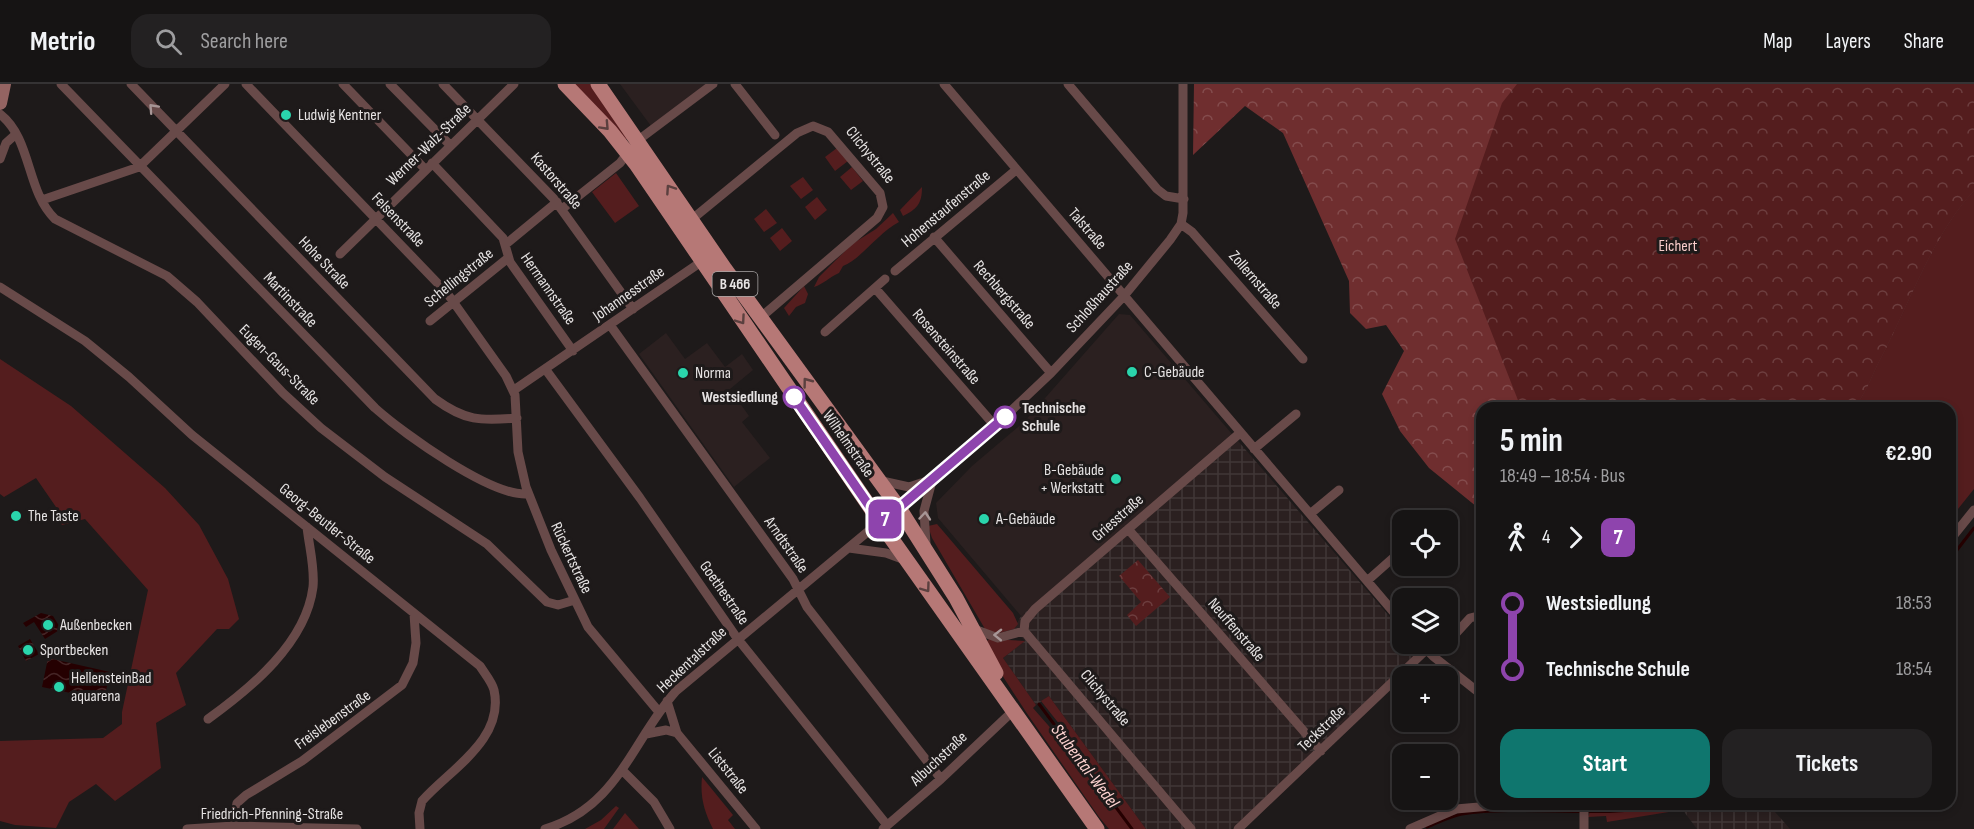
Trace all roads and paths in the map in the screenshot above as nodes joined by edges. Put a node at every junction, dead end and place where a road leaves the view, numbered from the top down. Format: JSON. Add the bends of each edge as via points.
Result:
{"nodes":[{"id":1,"x":4,"y":84,"type":"edge"},
{"id":2,"x":61,"y":84,"type":"edge"},
{"id":3,"x":131,"y":84,"type":"edge"},
{"id":4,"x":225,"y":84,"type":"edge"},
{"id":5,"x":246,"y":84,"type":"edge"},
{"id":6,"x":343,"y":84,"type":"edge"},
{"id":7,"x":390,"y":84,"type":"edge"},
{"id":8,"x":444,"y":84,"type":"edge"},
{"id":9,"x":514,"y":84,"type":"edge"},
{"id":10,"x":565,"y":84,"type":"edge"},
{"id":11,"x":598,"y":84,"type":"edge"},
{"id":12,"x":713,"y":84,"type":"edge"},
{"id":13,"x":735,"y":84,"type":"edge"},
{"id":14,"x":1068,"y":84,"type":"edge"},
{"id":15,"x":1183,"y":84,"type":"edge"},
{"id":16,"x":947,"y":85,"type":"edge"},
{"id":17,"x":0,"y":100,"type":"edge"},
{"id":18,"x":0,"y":114,"type":"edge"},
{"id":19,"x":478,"y":119,"type":"junction"},
{"id":20,"x":176,"y":132,"type":"junction"},
{"id":21,"x":16,"y":134,"type":"junction"},
{"id":22,"x":775,"y":135,"type":"dead end"},
{"id":23,"x":450,"y":145,"type":"junction"},
{"id":24,"x":633,"y":147,"type":"junction"},
{"id":25,"x":0,"y":159,"type":"edge"},
{"id":26,"x":428,"y":166,"type":"junction"},
{"id":27,"x":139,"y":167,"type":"junction"},
{"id":28,"x":1016,"y":170,"type":"junction"},
{"id":29,"x":1184,"y":199,"type":"junction"},
{"id":30,"x":42,"y":200,"type":"junction"},
{"id":31,"x":560,"y":205,"type":"junction"},
{"id":32,"x":376,"y":218,"type":"junction"},
{"id":33,"x":691,"y":220,"type":"junction"},
{"id":34,"x":1181,"y":224,"type":"junction"},
{"id":35,"x":934,"y":237,"type":"junction"},
{"id":36,"x":506,"y":244,"type":"junction"},
{"id":37,"x":340,"y":254,"type":"dead end"},
{"id":38,"x":507,"y":258,"type":"junction"},
{"id":39,"x":701,"y":262,"type":"junction"},
{"id":40,"x":895,"y":271,"type":"dead end"},
{"id":41,"x":885,"y":279,"type":"dead end"},
{"id":42,"x":0,"y":287,"type":"edge"},
{"id":43,"x":875,"y":288,"type":"junction"},
{"id":44,"x":1124,"y":296,"type":"junction"},
{"id":45,"x":454,"y":301,"type":"junction"},
{"id":46,"x":633,"y":309,"type":"junction"},
{"id":47,"x":759,"y":318,"type":"junction"},
{"id":48,"x":430,"y":321,"type":"dead end"},
{"id":49,"x":610,"y":325,"type":"junction"},
{"id":50,"x":825,"y":332,"type":"dead end"},
{"id":51,"x":573,"y":351,"type":"junction"},
{"id":52,"x":1303,"y":359,"type":"dead end"},
{"id":53,"x":546,"y":370,"type":"junction"},
{"id":54,"x":1051,"y":373,"type":"junction"},
{"id":55,"x":513,"y":390,"type":"junction"},
{"id":56,"x":1296,"y":414,"type":"dead end"},
{"id":57,"x":517,"y":418,"type":"junction"},
{"id":58,"x":995,"y":426,"type":"junction"},
{"id":59,"x":1240,"y":433,"type":"junction"},
{"id":60,"x":1254,"y":448,"type":"junction"},
{"id":61,"x":879,"y":480,"type":"junction"},
{"id":62,"x":932,"y":480,"type":"junction"},
{"id":63,"x":1338,"y":490,"type":"dead end"},
{"id":64,"x":528,"y":494,"type":"junction"},
{"id":65,"x":898,"y":508,"type":"junction"},
{"id":66,"x":1974,"y":510,"type":"edge"},
{"id":67,"x":1310,"y":514,"type":"junction"},
{"id":68,"x":881,"y":523,"type":"junction"},
{"id":69,"x":307,"y":527,"type":"junction"},
{"id":70,"x":1128,"y":529,"type":"junction"},
{"id":71,"x":1956,"y":532,"type":"edge"},
{"id":72,"x":849,"y":548,"type":"junction"},
{"id":73,"x":927,"y":552,"type":"junction"},
{"id":74,"x":1392,"y":559,"type":"edge"},
{"id":75,"x":908,"y":562,"type":"junction"},
{"id":76,"x":1367,"y":582,"type":"junction"},
{"id":77,"x":798,"y":588,"type":"junction"},
{"id":78,"x":574,"y":600,"type":"junction"},
{"id":79,"x":1392,"y":611,"type":"edge"},
{"id":80,"x":414,"y":614,"type":"junction"},
{"id":81,"x":1476,"y":616,"type":"edge"},
{"id":82,"x":974,"y":629,"type":"junction"},
{"id":83,"x":1024,"y":631,"type":"junction"},
{"id":84,"x":1458,"y":631,"type":"edge"},
{"id":85,"x":737,"y":638,"type":"junction"},
{"id":86,"x":1423,"y":654,"type":"edge"},
{"id":87,"x":1432,"y":654,"type":"edge"},
{"id":88,"x":1476,"y":690,"type":"edge"},
{"id":89,"x":667,"y":701,"type":"junction"},
{"id":90,"x":1011,"y":705,"type":"junction"},
{"id":91,"x":659,"y":712,"type":"junction"},
{"id":92,"x":208,"y":719,"type":"dead end"},
{"id":93,"x":677,"y":733,"type":"junction"},
{"id":94,"x":646,"y":734,"type":"junction"},
{"id":95,"x":1321,"y":751,"type":"junction"},
{"id":96,"x":623,"y":771,"type":"junction"},
{"id":97,"x":941,"y":779,"type":"junction"},
{"id":98,"x":1476,"y":807,"type":"edge"},
{"id":99,"x":1584,"y":810,"type":"edge"},
{"id":100,"x":885,"y":827,"type":"edge"},
{"id":101,"x":233,"y":828,"type":"edge"},
{"id":102,"x":187,"y":829,"type":"edge"},
{"id":103,"x":357,"y":829,"type":"edge"},
{"id":104,"x":420,"y":829,"type":"edge"},
{"id":105,"x":545,"y":829,"type":"edge"},
{"id":106,"x":670,"y":829,"type":"edge"},
{"id":107,"x":756,"y":829,"type":"edge"},
{"id":108,"x":1097,"y":829,"type":"edge"},
{"id":109,"x":1191,"y":829,"type":"edge"},
{"id":110,"x":1238,"y":829,"type":"edge"},
{"id":111,"x":1410,"y":829,"type":"edge"},
{"id":112,"x":1584,"y":829,"type":"edge"}],
"edges":[{"from":1,"to":17,"type":"street"},
{"from":2,"to":27,"type":"street","name":"Martinstraße"},
{"from":20,"to":3,"type":"street","name":"Hohe Straße","one_way":true},
{"from":4,"to":20,"type":"street"},
{"from":5,"to":32,"type":"street","name":"Felsenstraße"},
{"from":6,"to":26,"type":"street","name":"Hermannstraße"},
{"from":7,"to":23,"type":"street"},
{"from":8,"to":19,"type":"street","name":"Kastorstraße"},
{"from":9,"to":19,"type":"street","name":"Werner-Walz-Straße"},
{"from":10,"to":24,"type":"main road","name":"Wilhelmstraße","number":"B 466","one_way":true},
{"from":11,"to":24,"type":"main road","number":"B 466"},
{"from":12,"to":24,"type":"street","name":"Schellingstraße"},
{"from":13,"to":22,"type":"street"},
{"from":14,"to":29,"type":"street","via":[[1157,189],[1166,196]]},
{"from":15,"to":29,"type":"street"},
{"from":16,"to":28,"type":"street","name":"Talstraße"},
{"from":18,"to":21,"type":"street","name":"Eugen-Gaus-Straße"},
{"from":19,"to":23,"type":"street","name":"Werner-Walz-Straße"},
{"from":19,"to":31,"type":"street","name":"Kastorstraße"},
{"from":20,"to":27,"type":"street"},
{"from":20,"to":57,"type":"street","name":"Hohe Straße","via":[[435,399],[476,420]]},
{"from":21,"to":25,"type":"street","via":[[6,143]]},
{"from":21,"to":30,"type":"street","name":"Eugen-Gaus-Straße"},
{"from":23,"to":26,"type":"street","name":"Werner-Walz-Straße"},
{"from":24,"to":31,"type":"street","name":"Schellingstraße","via":[[616,166]]},
{"from":33,"to":24,"type":"main road","number":"B 466","one_way":true},
{"from":24,"to":39,"type":"main road","name":"Wilhelmstraße","number":"B 466"},
{"from":26,"to":32,"type":"street","name":"Werner-Walz-Straße"},
{"from":26,"to":36,"type":"street","name":"Hermannstraße"},
{"from":27,"to":30,"type":"street"},
{"from":27,"to":64,"type":"street","name":"Martinstraße","via":[[386,417],[453,464],[509,491]]},
{"from":28,"to":35,"type":"street","name":"Hohenstaufenstraße"},
{"from":28,"to":44,"type":"street","name":"Talstraße"},
{"from":29,"to":34,"type":"street"},
{"from":30,"to":78,"type":"street","name":"Eugen-Gaus-Straße","via":[[55,219],[167,276],[314,421],[377,472],[487,544],[547,602],[558,605]]},
{"from":31,"to":36,"type":"street","name":"Schellingstraße"},
{"from":31,"to":46,"type":"street","name":"Kastorstraße"},
{"from":32,"to":37,"type":"street","name":"Werner-Walz-Straße"},
{"from":32,"to":45,"type":"street","name":"Felsenstraße"},
{"from":33,"to":47,"type":"main road","number":"B 466"},
{"from":33,"to":47,"type":"street","name":"Clichystraße","via":[[808,126],[819,126],[828,132],[880,193],[883,207],[877,218]]},
{"from":34,"to":44,"type":"street","name":"Schloßhaustraße"},
{"from":34,"to":52,"type":"street","name":"Zollernstraße"},
{"from":35,"to":40,"type":"street","name":"Hohenstaufenstraße"},
{"from":35,"to":54,"type":"street","name":"Rechbergstraße"},
{"from":36,"to":38,"type":"street","name":"Hermannstraße"},
{"from":38,"to":45,"type":"street","name":"Schellingstraße"},
{"from":38,"to":51,"type":"street","name":"Hermannstraße"},
{"from":39,"to":46,"type":"street","name":"Johannesstraße"},
{"from":39,"to":68,"type":"main road","name":"Wilhelmstraße","number":"B 466","one_way":true},
{"from":41,"to":43,"type":"street"},
{"from":42,"to":69,"type":"street","name":"Georg-Beutler-Straße","via":[[94,348],[192,435]]},
{"from":43,"to":50,"type":"street"},
{"from":43,"to":58,"type":"street","name":"Rosensteinstraße"},
{"from":44,"to":54,"type":"street","name":"Schloßhaustraße"},
{"from":44,"to":59,"type":"street","name":"Talstraße"},
{"from":45,"to":48,"type":"street","name":"Schellingstraße"},
{"from":45,"to":55,"type":"street","name":"Felsenstraße"},
{"from":46,"to":49,"type":"street","name":"Johannesstraße"},
{"from":61,"to":47,"type":"main road","number":"B 466","one_way":true},
{"from":49,"to":51,"type":"street","name":"Johannesstraße"},
{"from":49,"to":77,"type":"street","name":"Arndtstraße"},
{"from":51,"to":53,"type":"street","name":"Johannesstraße"},
{"from":53,"to":55,"type":"street","name":"Johannesstraße"},
{"from":53,"to":85,"type":"street","name":"Goethestraße"},
{"from":54,"to":58,"type":"street","name":"Schloßhaustraße"},
{"from":55,"to":57,"type":"street","name":"Rückertstraße"},
{"from":56,"to":60,"type":"street"},
{"from":57,"to":64,"type":"street","name":"Rückertstraße","via":[[518,452]]},
{"from":58,"to":62,"type":"street","name":"Schloßhaustraße"},
{"from":59,"to":60,"type":"street","name":"Talstraße"},
{"from":59,"to":70,"type":"street","name":"Griesstraße"},
{"from":60,"to":67,"type":"street","name":"Talstraße"},
{"from":61,"to":62,"type":"street","name":"Schloßhaustraße","via":[[909,487]]},
{"from":61,"to":65,"type":"main road","number":"B 466"},
{"from":62,"to":65,"type":"street","name":"Schloßhaustraße"},
{"from":73,"to":62,"type":"street","one_way":true,"via":[[924,518]]},
{"from":63,"to":67,"type":"street"},
{"from":64,"to":78,"type":"street","name":"Rückertstraße"},
{"from":65,"to":68,"type":"street","name":"Schloßhaustraße"},
{"from":65,"to":73,"type":"main road","number":"B 466"},
{"from":66,"to":71,"type":"street"},
{"from":67,"to":76,"type":"street","name":"Talstraße"},
{"from":68,"to":72,"type":"street","name":"Heckentalstraße"},
{"from":68,"to":75,"type":"main road","name":"Wilhelmstraße","number":"B 466"},
{"from":69,"to":80,"type":"street","name":"Georg-Beutler-Straße"},
{"from":69,"to":92,"type":"street","via":[[313,586],[299,629],[279,655]]},
{"from":70,"to":83,"type":"street","name":"Griesstraße","via":[[1026,618]]},
{"from":70,"to":95,"type":"street","name":"Neuffenstraße"},
{"from":72,"to":75,"type":"street","via":[[886,553]]},
{"from":72,"to":77,"type":"street","name":"Heckentalstraße"},
{"from":73,"to":82,"type":"main road","number":"B 466"},
{"from":74,"to":76,"type":"street"},
{"from":75,"to":90,"type":"main road","name":"Wilhelmstraße","number":"B 466","one_way":true},
{"from":76,"to":79,"type":"street","name":"Talstraße"},
{"from":77,"to":85,"type":"street","name":"Heckentalstraße"},
{"from":77,"to":97,"type":"street","name":"Arndtstraße","via":[[807,607]]},
{"from":78,"to":91,"type":"street","name":"Rückertstraße","via":[[588,627]]},
{"from":80,"to":101,"type":"street","name":"Freislebenstraße","via":[[413,663],[402,685],[302,761],[246,795],[237,803]]},
{"from":80,"to":104,"type":"street","name":"Georg-Beutler-Straße","via":[[480,666],[494,689],[496,711],[475,751],[422,801],[418,813]]},
{"from":81,"to":84,"type":"street","name":"Teckstraße"},
{"from":83,"to":82,"type":"street","one_way":true,"via":[[998,638]]},
{"from":82,"to":90,"type":"main road","number":"B 466"},
{"from":83,"to":109,"type":"street","name":"Clichystraße"},
{"from":85,"to":89,"type":"street","name":"Heckentalstraße"},
{"from":85,"to":100,"type":"street","name":"Goethestraße"},
{"from":86,"to":95,"type":"street","name":"Teckstraße"},
{"from":87,"to":88,"type":"street"},
{"from":89,"to":91,"type":"street","name":"Heckentalstraße"},
{"from":89,"to":93,"type":"street","name":"Liststraße"},
{"from":90,"to":97,"type":"street","name":"Albuchstraße"},
{"from":90,"to":108,"type":"main road","name":"Wilhelmstraße","number":"B 466"},
{"from":91,"to":94,"type":"street","name":"Heckentalstraße"},
{"from":93,"to":94,"type":"street","via":[[666,730]]},
{"from":93,"to":107,"type":"street","name":"Liststraße"},
{"from":94,"to":96,"type":"street","name":"Heckentalstraße"},
{"from":95,"to":110,"type":"street","name":"Teckstraße"},
{"from":96,"to":105,"type":"street","name":"Heckentalstraße","via":[[606,792],[578,814]]},
{"from":96,"to":106,"type":"street","via":[[654,802]]},
{"from":97,"to":100,"type":"street","name":"Albuchstraße"},
{"from":98,"to":111,"type":"street","via":[[1456,808]]},
{"from":99,"to":112,"type":"street"},
{"from":101,"to":102,"type":"street","name":"Friedrich-Pfenning-Straße"},
{"from":101,"to":103,"type":"street","name":"Friedrich-Pfenning-Straße"}]}
